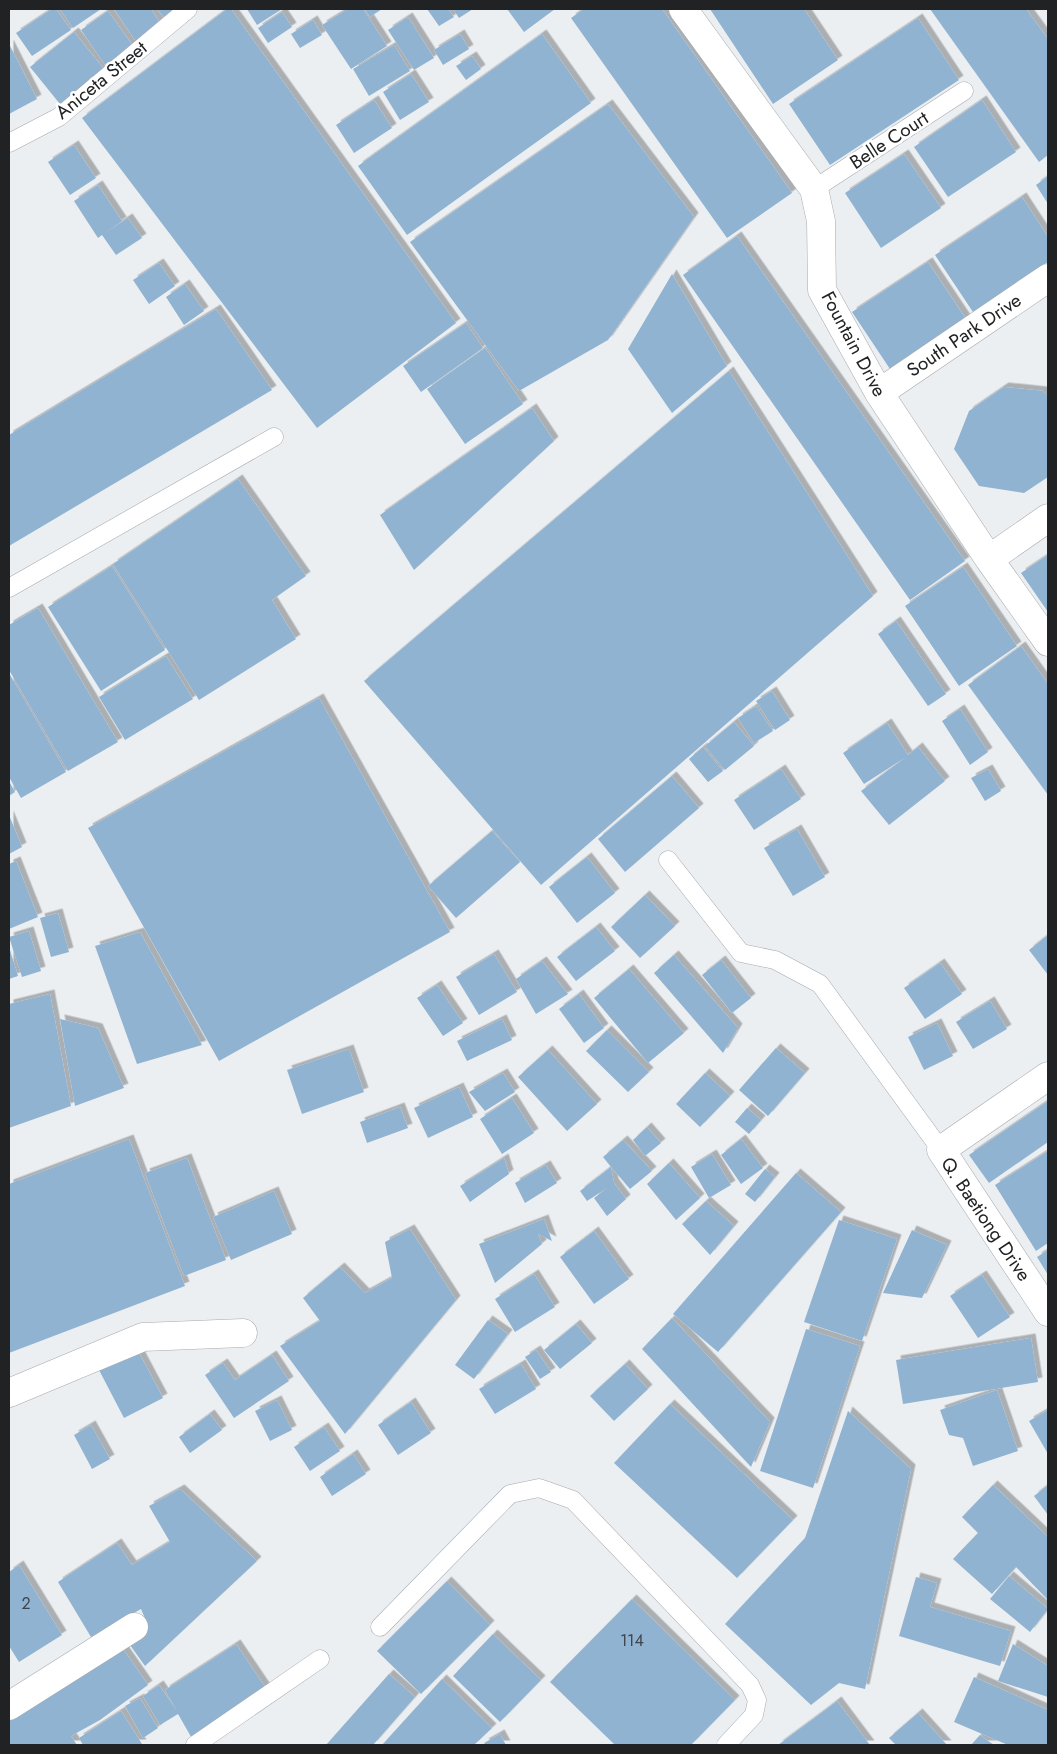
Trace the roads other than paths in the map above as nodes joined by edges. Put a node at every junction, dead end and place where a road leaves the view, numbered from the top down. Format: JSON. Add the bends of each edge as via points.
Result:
{"nodes":[{"id":1,"x":188,"y":9,"type":"edge"},
{"id":2,"x":683,"y":9,"type":"edge"},
{"id":3,"x":964,"y":90,"type":"dead end"},
{"id":4,"x":9,"y":143,"type":"edge"},
{"id":5,"x":814,"y":188,"type":"junction"},
{"id":6,"x":1048,"y":278,"type":"edge"},
{"id":7,"x":879,"y":393,"type":"junction"},
{"id":8,"x":274,"y":436,"type":"dead end"},
{"id":9,"x":1048,"y":518,"type":"edge"},
{"id":10,"x":989,"y":559,"type":"junction"},
{"id":11,"x":9,"y":588,"type":"edge"},
{"id":12,"x":1048,"y":642,"type":"edge"},
{"id":13,"x":668,"y":860,"type":"dead end"},
{"id":14,"x":1048,"y":1076,"type":"edge"},
{"id":15,"x":941,"y":1150,"type":"junction"},
{"id":16,"x":1048,"y":1312,"type":"edge"},
{"id":17,"x":243,"y":1333,"type":"dead end"},
{"id":18,"x":9,"y":1393,"type":"edge"},
{"id":19,"x":134,"y":1627,"type":"dead end"},
{"id":20,"x":380,"y":1627,"type":"dead end"},
{"id":21,"x":320,"y":1660,"type":"dead end"},
{"id":22,"x":9,"y":1706,"type":"edge"},
{"id":23,"x":194,"y":1745,"type":"edge"},
{"id":24,"x":726,"y":1745,"type":"edge"}],
"edges":[{"from":1,"to":4,"type":"lane","name":"Aniceta Street","via":[[59,117]]},
{"from":2,"to":5,"type":"street","name":"Fountain Drive"},
{"from":3,"to":5,"type":"lane","name":"Belle Court"},
{"from":5,"to":7,"type":"street","name":"Fountain Drive","via":[[820,221],[822,290]]},
{"from":6,"to":7,"type":"street","name":"South Park Drive"},
{"from":7,"to":10,"type":"street","name":"Fountain Drive"},
{"from":8,"to":11,"type":"lane"},
{"from":9,"to":10,"type":"street"},
{"from":10,"to":12,"type":"street","name":"Fountain Drive"},
{"from":13,"to":15,"type":"lane","via":[[741,953],[775,960],[820,984]]},
{"from":14,"to":15,"type":"street"},
{"from":15,"to":16,"type":"street","name":"Q. Baetiong Drive"},
{"from":17,"to":18,"type":"street","via":[[143,1336]]},
{"from":19,"to":22,"type":"street"},
{"from":20,"to":24,"type":"lane","via":[[510,1494],[539,1488],[573,1500],[750,1685],[757,1700],[754,1715]]},
{"from":21,"to":23,"type":"lane"}]}
